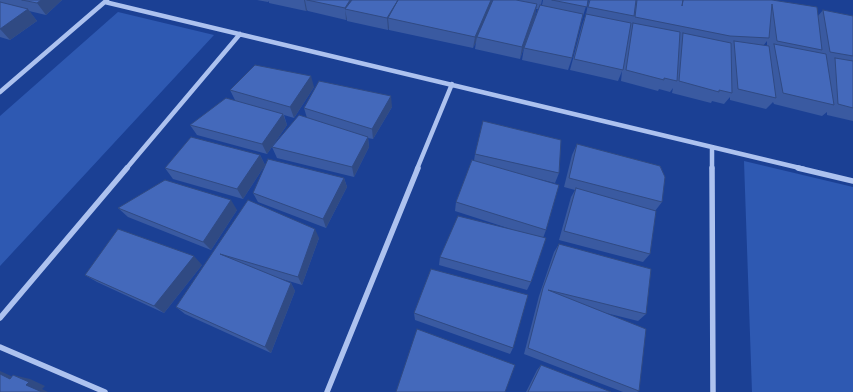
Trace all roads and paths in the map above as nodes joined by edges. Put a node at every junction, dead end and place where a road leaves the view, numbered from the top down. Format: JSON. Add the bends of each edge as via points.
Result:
{"nodes":[{"id":1,"x":106,"y":1,"type":"edge"},
{"id":2,"x":240,"y":34,"type":"junction"},
{"id":3,"x":452,"y":84,"type":"junction"},
{"id":4,"x":0,"y":92,"type":"edge"},
{"id":5,"x":712,"y":147,"type":"junction"},
{"id":6,"x":853,"y":181,"type":"edge"},
{"id":7,"x":0,"y":318,"type":"edge"},
{"id":8,"x":0,"y":348,"type":"edge"},
{"id":9,"x":105,"y":392,"type":"edge"},
{"id":10,"x":327,"y":392,"type":"edge"},
{"id":11,"x":713,"y":392,"type":"edge"}],
"edges":[{"from":1,"to":2,"type":"street"},
{"from":1,"to":4,"type":"street"},
{"from":2,"to":3,"type":"street"},
{"from":2,"to":7,"type":"street"},
{"from":3,"to":5,"type":"street"},
{"from":3,"to":10,"type":"street"},
{"from":5,"to":6,"type":"street"},
{"from":5,"to":11,"type":"street"},
{"from":8,"to":9,"type":"street"}]}
